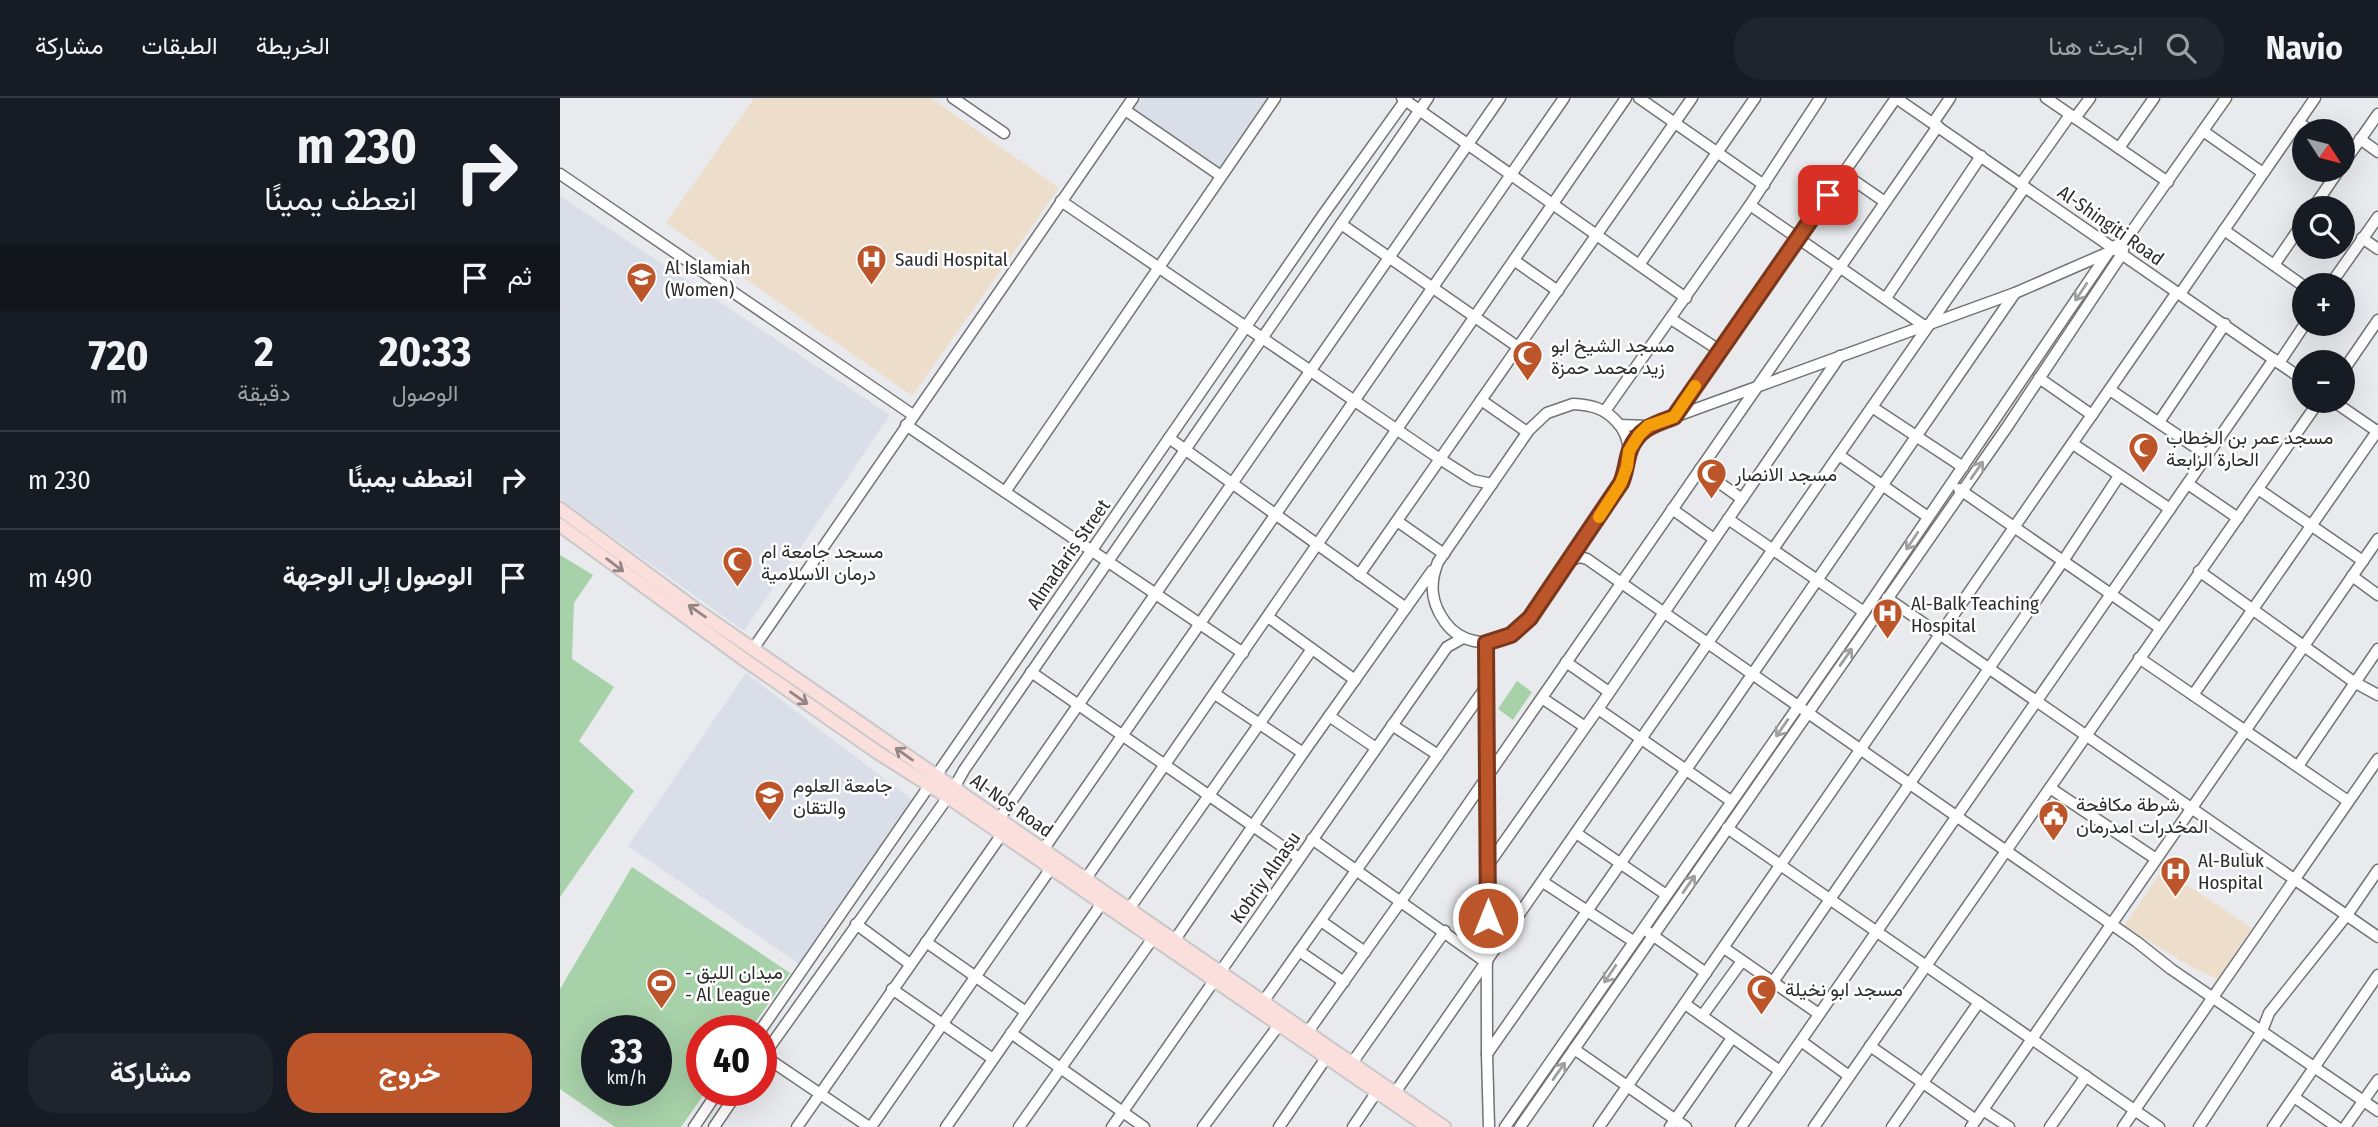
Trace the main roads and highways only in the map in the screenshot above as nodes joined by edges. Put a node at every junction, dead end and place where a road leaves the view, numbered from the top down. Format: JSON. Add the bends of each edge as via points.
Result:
{"nodes":[{"id":1,"x":560,"y":509,"type":"edge"},
{"id":2,"x":560,"y":525,"type":"edge"},
{"id":3,"x":933,"y":780,"type":"junction"},
{"id":4,"x":951,"y":792,"type":"junction"},
{"id":5,"x":1217,"y":977,"type":"junction"},
{"id":6,"x":1379,"y":1088,"type":"junction"},
{"id":7,"x":1428,"y":1127,"type":"edge"},
{"id":8,"x":1444,"y":1127,"type":"edge"}],
"edges":[{"from":3,"to":1,"type":"main road","name":"Al-Nos Road","one_way":true},
{"from":2,"to":3,"type":"main road","name":"Al-Nos Road","one_way":true,"via":[[877,752]]},
{"from":3,"to":4,"type":"main road","name":"Al-Nos Road"},
{"from":4,"to":5,"type":"main road","name":"Al-Nos Road","via":[[1002,834]]},
{"from":4,"to":5,"type":"main road","name":"Al-Nos Road","via":[[999,819],[1129,909]]},
{"from":5,"to":6,"type":"main road","name":"Al-Nos Road","via":[[1326,1058]]},
{"from":5,"to":6,"type":"main road","name":"Al-Nos Road","via":[[1263,1002],[1352,1063]]},
{"from":6,"to":7,"type":"main road","name":"Al-Nos Road"},
{"from":6,"to":8,"type":"main road","name":"Al-Nos Road"}]}
